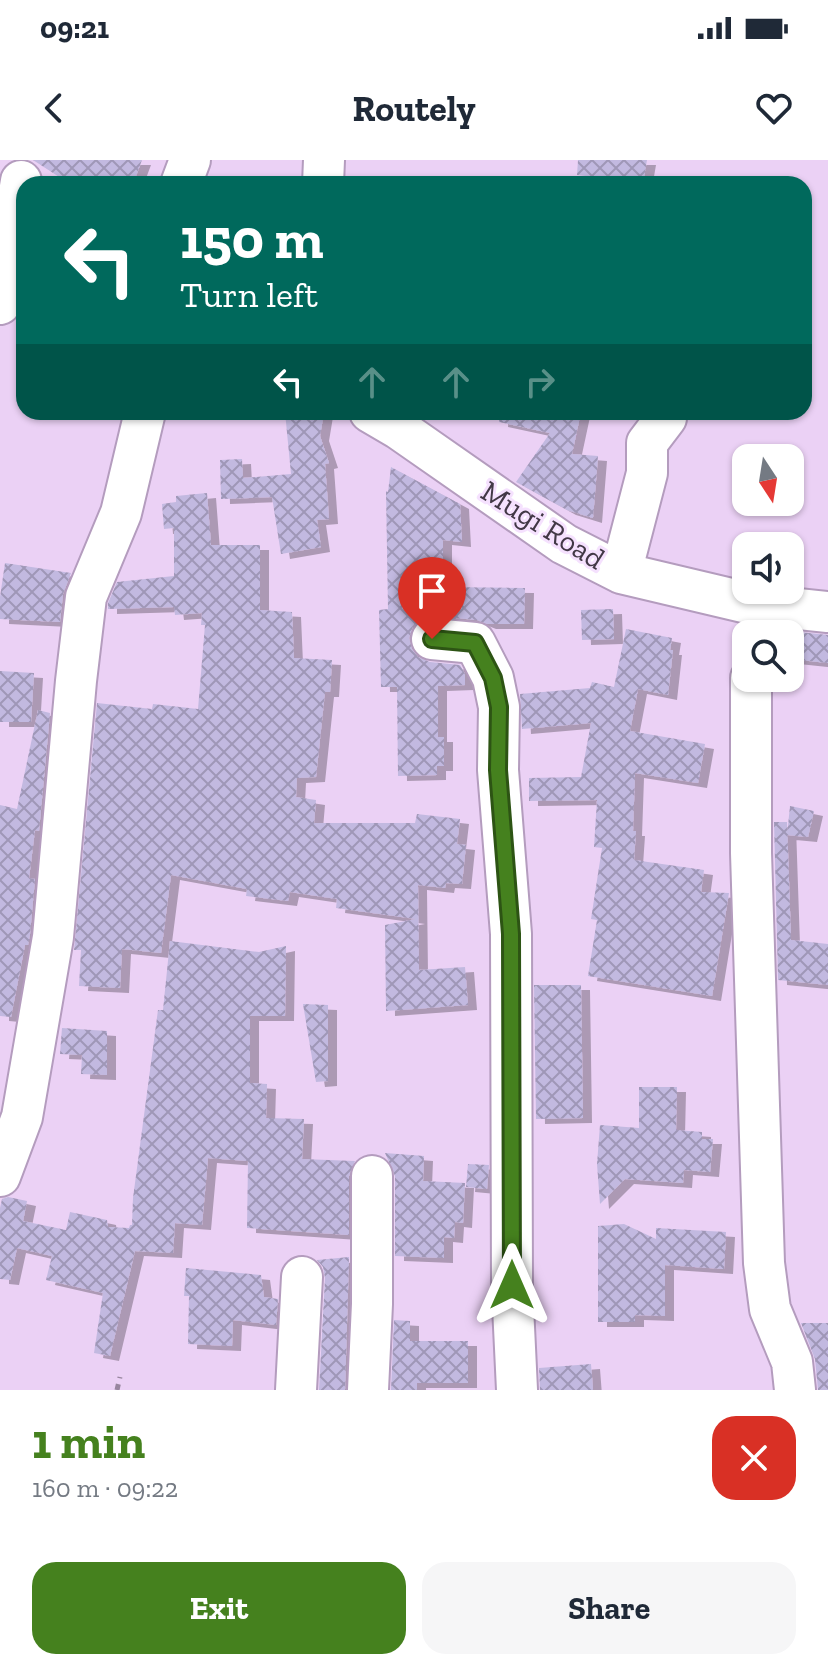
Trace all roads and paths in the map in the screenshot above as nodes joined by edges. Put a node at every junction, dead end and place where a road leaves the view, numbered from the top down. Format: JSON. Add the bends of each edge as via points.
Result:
{"nodes":[{"id":1,"x":16,"y":177,"type":"edge"},
{"id":2,"x":0,"y":304,"type":"edge"},
{"id":3,"x":143,"y":420,"type":"edge"},
{"id":4,"x":384,"y":420,"type":"edge"},
{"id":5,"x":664,"y":420,"type":"edge"},
{"id":6,"x":621,"y":573,"type":"junction"},
{"id":7,"x":828,"y":612,"type":"edge"},
{"id":8,"x":752,"y":619,"type":"edge"},
{"id":9,"x":432,"y":639,"type":"dead end"},
{"id":10,"x":751,"y":692,"type":"edge"},
{"id":11,"x":0,"y":1176,"type":"edge"},
{"id":12,"x":372,"y":1176,"type":"dead end"},
{"id":13,"x":302,"y":1277,"type":"dead end"},
{"id":14,"x":120,"y":1377,"type":"dead end"},
{"id":15,"x":117,"y":1390,"type":"edge"},
{"id":16,"x":296,"y":1390,"type":"edge"},
{"id":17,"x":368,"y":1390,"type":"edge"},
{"id":18,"x":517,"y":1390,"type":"edge"},
{"id":19,"x":795,"y":1390,"type":"edge"}],
"edges":[{"from":1,"to":2,"type":"street"},
{"from":3,"to":11,"type":"street","via":[[121,513],[86,597],[53,937],[22,1117]]},
{"from":4,"to":6,"type":"street","name":"Mugi Road","via":[[564,544]]},
{"from":5,"to":6,"type":"street","via":[[647,443],[647,473]]},
{"from":6,"to":8,"type":"street","name":"Mugi Road"},
{"from":7,"to":8,"type":"street","name":"Mugi Road"},
{"from":9,"to":18,"type":"street","via":[[475,643],[493,678],[499,707],[498,770],[511,934]]},
{"from":10,"to":19,"type":"street","via":[[764,1263],[770,1309],[792,1362]]},
{"from":12,"to":17,"type":"street"},
{"from":13,"to":16,"type":"street"},
{"from":14,"to":15,"type":"path"}]}
